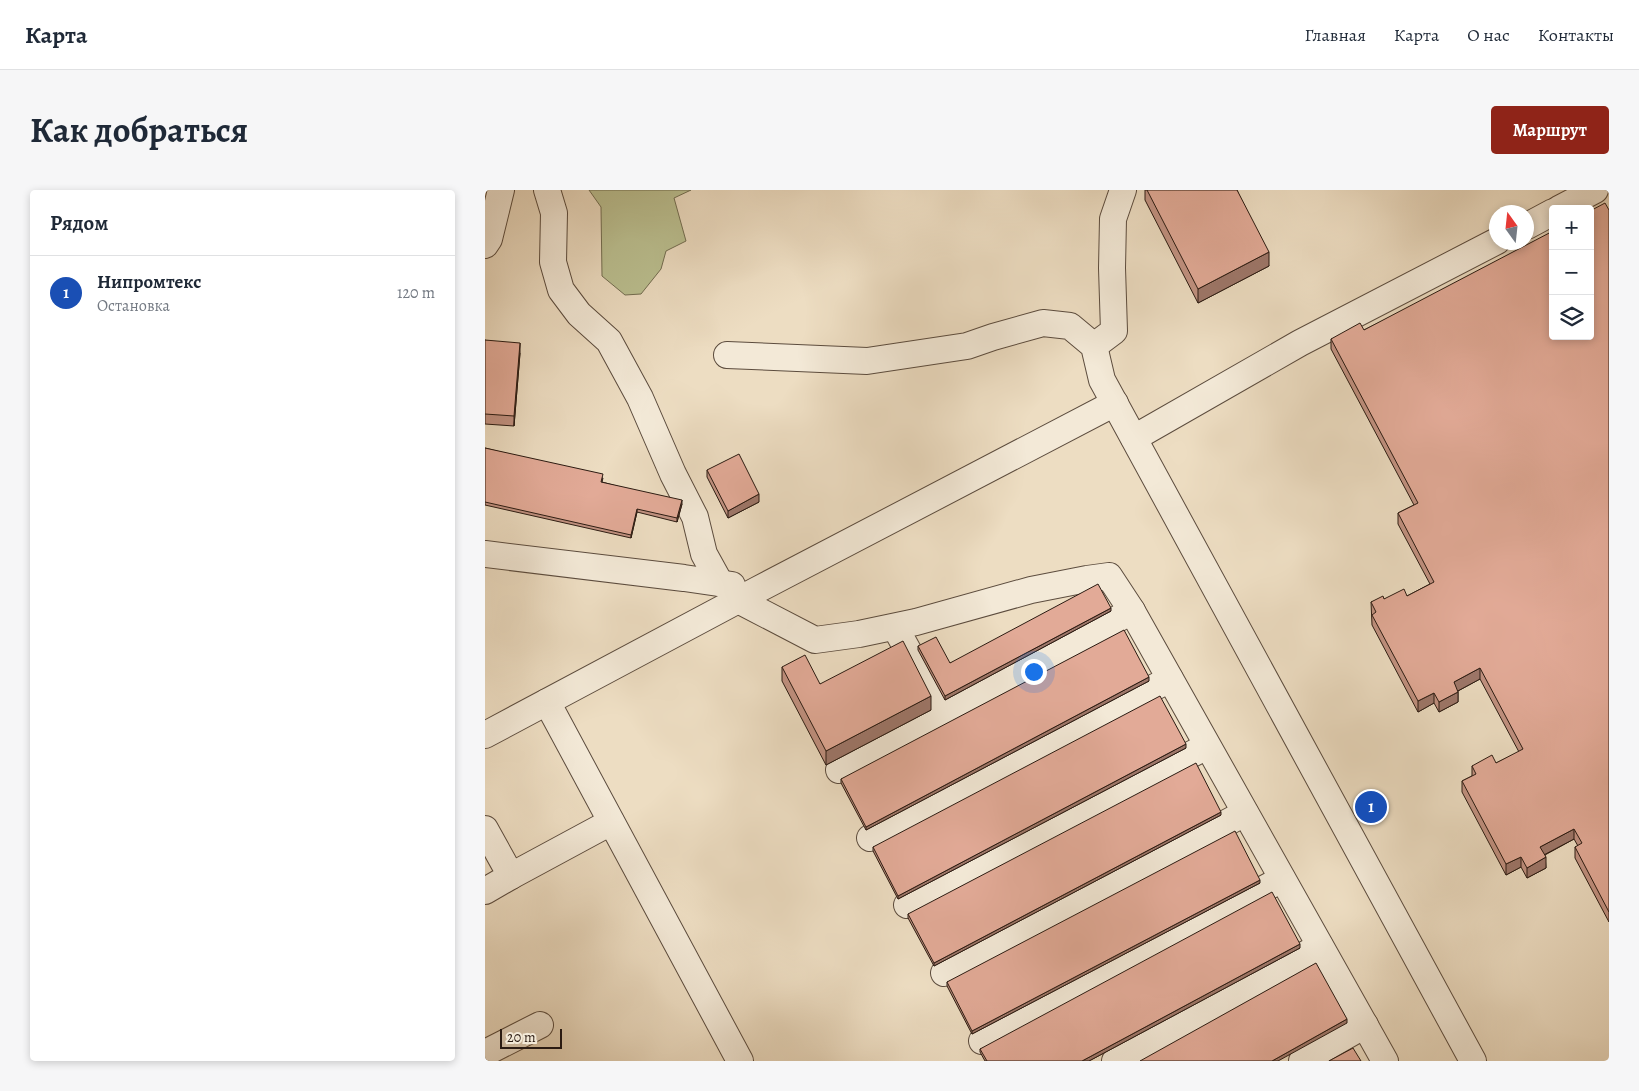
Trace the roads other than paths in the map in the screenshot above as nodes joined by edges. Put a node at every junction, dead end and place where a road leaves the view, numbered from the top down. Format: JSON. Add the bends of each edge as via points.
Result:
{"nodes":[{"id":1,"x":501,"y":190,"type":"edge"},
{"id":2,"x":547,"y":190,"type":"edge"},
{"id":3,"x":1123,"y":190,"type":"edge"},
{"id":4,"x":1595,"y":190,"type":"edge"},
{"id":5,"x":1567,"y":205,"type":"edge"},
{"id":6,"x":1549,"y":214,"type":"edge"},
{"id":7,"x":1534,"y":222,"type":"edge"},
{"id":8,"x":485,"y":245,"type":"edge"},
{"id":9,"x":1489,"y":245,"type":"edge"},
{"id":10,"x":1094,"y":346,"type":"junction"},
{"id":11,"x":727,"y":355,"type":"dead end"},
{"id":12,"x":1115,"y":403,"type":"junction"},
{"id":13,"x":1134,"y":438,"type":"junction"},
{"id":14,"x":485,"y":554,"type":"edge"},
{"id":15,"x":738,"y":591,"type":"junction"},
{"id":16,"x":1132,"y":611,"type":"junction"},
{"id":17,"x":895,"y":626,"type":"junction"},
{"id":18,"x":1170,"y":679,"type":"junction"},
{"id":19,"x":547,"y":702,"type":"junction"},
{"id":20,"x":943,"y":714,"type":"junction"},
{"id":21,"x":485,"y":735,"type":"edge"},
{"id":22,"x":1207,"y":746,"type":"junction"},
{"id":23,"x":839,"y":770,"type":"dead end"},
{"id":24,"x":1245,"y":813,"type":"junction"},
{"id":25,"x":611,"y":822,"type":"junction"},
{"id":26,"x":485,"y":829,"type":"edge"},
{"id":27,"x":870,"y":838,"type":"dead end"},
{"id":28,"x":511,"y":876,"type":"junction"},
{"id":29,"x":1282,"y":880,"type":"junction"},
{"id":30,"x":485,"y":891,"type":"edge"},
{"id":31,"x":907,"y":905,"type":"dead end"},
{"id":32,"x":1320,"y":946,"type":"junction"},
{"id":33,"x":944,"y":973,"type":"dead end"},
{"id":34,"x":540,"y":1024,"type":"dead end"},
{"id":35,"x":1365,"y":1025,"type":"junction"},
{"id":36,"x":982,"y":1041,"type":"dead end"},
{"id":37,"x":485,"y":1053,"type":"edge"},
{"id":38,"x":737,"y":1060,"type":"edge"},
{"id":39,"x":1115,"y":1061,"type":"edge"},
{"id":40,"x":1301,"y":1061,"type":"edge"},
{"id":41,"x":1385,"y":1061,"type":"edge"},
{"id":42,"x":1473,"y":1061,"type":"edge"}],
"edges":[{"from":1,"to":8,"type":"street"},
{"from":2,"to":15,"type":"street","via":[[554,212],[553,262],[561,290],[579,314],[609,341],[640,398],[695,516],[704,554]]},
{"from":3,"to":10,"type":"street","via":[[1113,219],[1114,331]]},
{"from":4,"to":5,"type":"street"},
{"from":6,"to":7,"type":"street"},
{"from":9,"to":13,"type":"street","via":[[1300,343]]},
{"from":10,"to":11,"type":"street","via":[[1070,326],[1043,323],[967,346],[867,361]]},
{"from":10,"to":12,"type":"street","via":[[1103,380]]},
{"from":12,"to":13,"type":"street"},
{"from":12,"to":15,"type":"street"},
{"from":13,"to":42,"type":"street"},
{"from":14,"to":15,"type":"street"},
{"from":15,"to":17,"type":"street","via":[[815,640]]},
{"from":15,"to":19,"type":"street"},
{"from":16,"to":17,"type":"street","via":[[1109,576],[1031,590]]},
{"from":16,"to":18,"type":"street"},
{"from":16,"to":20,"type":"street"},
{"from":17,"to":20,"type":"street"},
{"from":18,"to":22,"type":"street"},
{"from":18,"to":27,"type":"street"},
{"from":19,"to":21,"type":"street"},
{"from":19,"to":25,"type":"street"},
{"from":20,"to":23,"type":"street"},
{"from":22,"to":24,"type":"street"},
{"from":22,"to":31,"type":"street"},
{"from":24,"to":29,"type":"street"},
{"from":24,"to":33,"type":"street"},
{"from":25,"to":28,"type":"street"},
{"from":25,"to":38,"type":"street"},
{"from":26,"to":28,"type":"street"},
{"from":28,"to":30,"type":"street"},
{"from":29,"to":32,"type":"street"},
{"from":29,"to":36,"type":"street"},
{"from":32,"to":35,"type":"street"},
{"from":32,"to":39,"type":"street"},
{"from":34,"to":37,"type":"street"},
{"from":35,"to":40,"type":"street"},
{"from":35,"to":41,"type":"street"}]}
